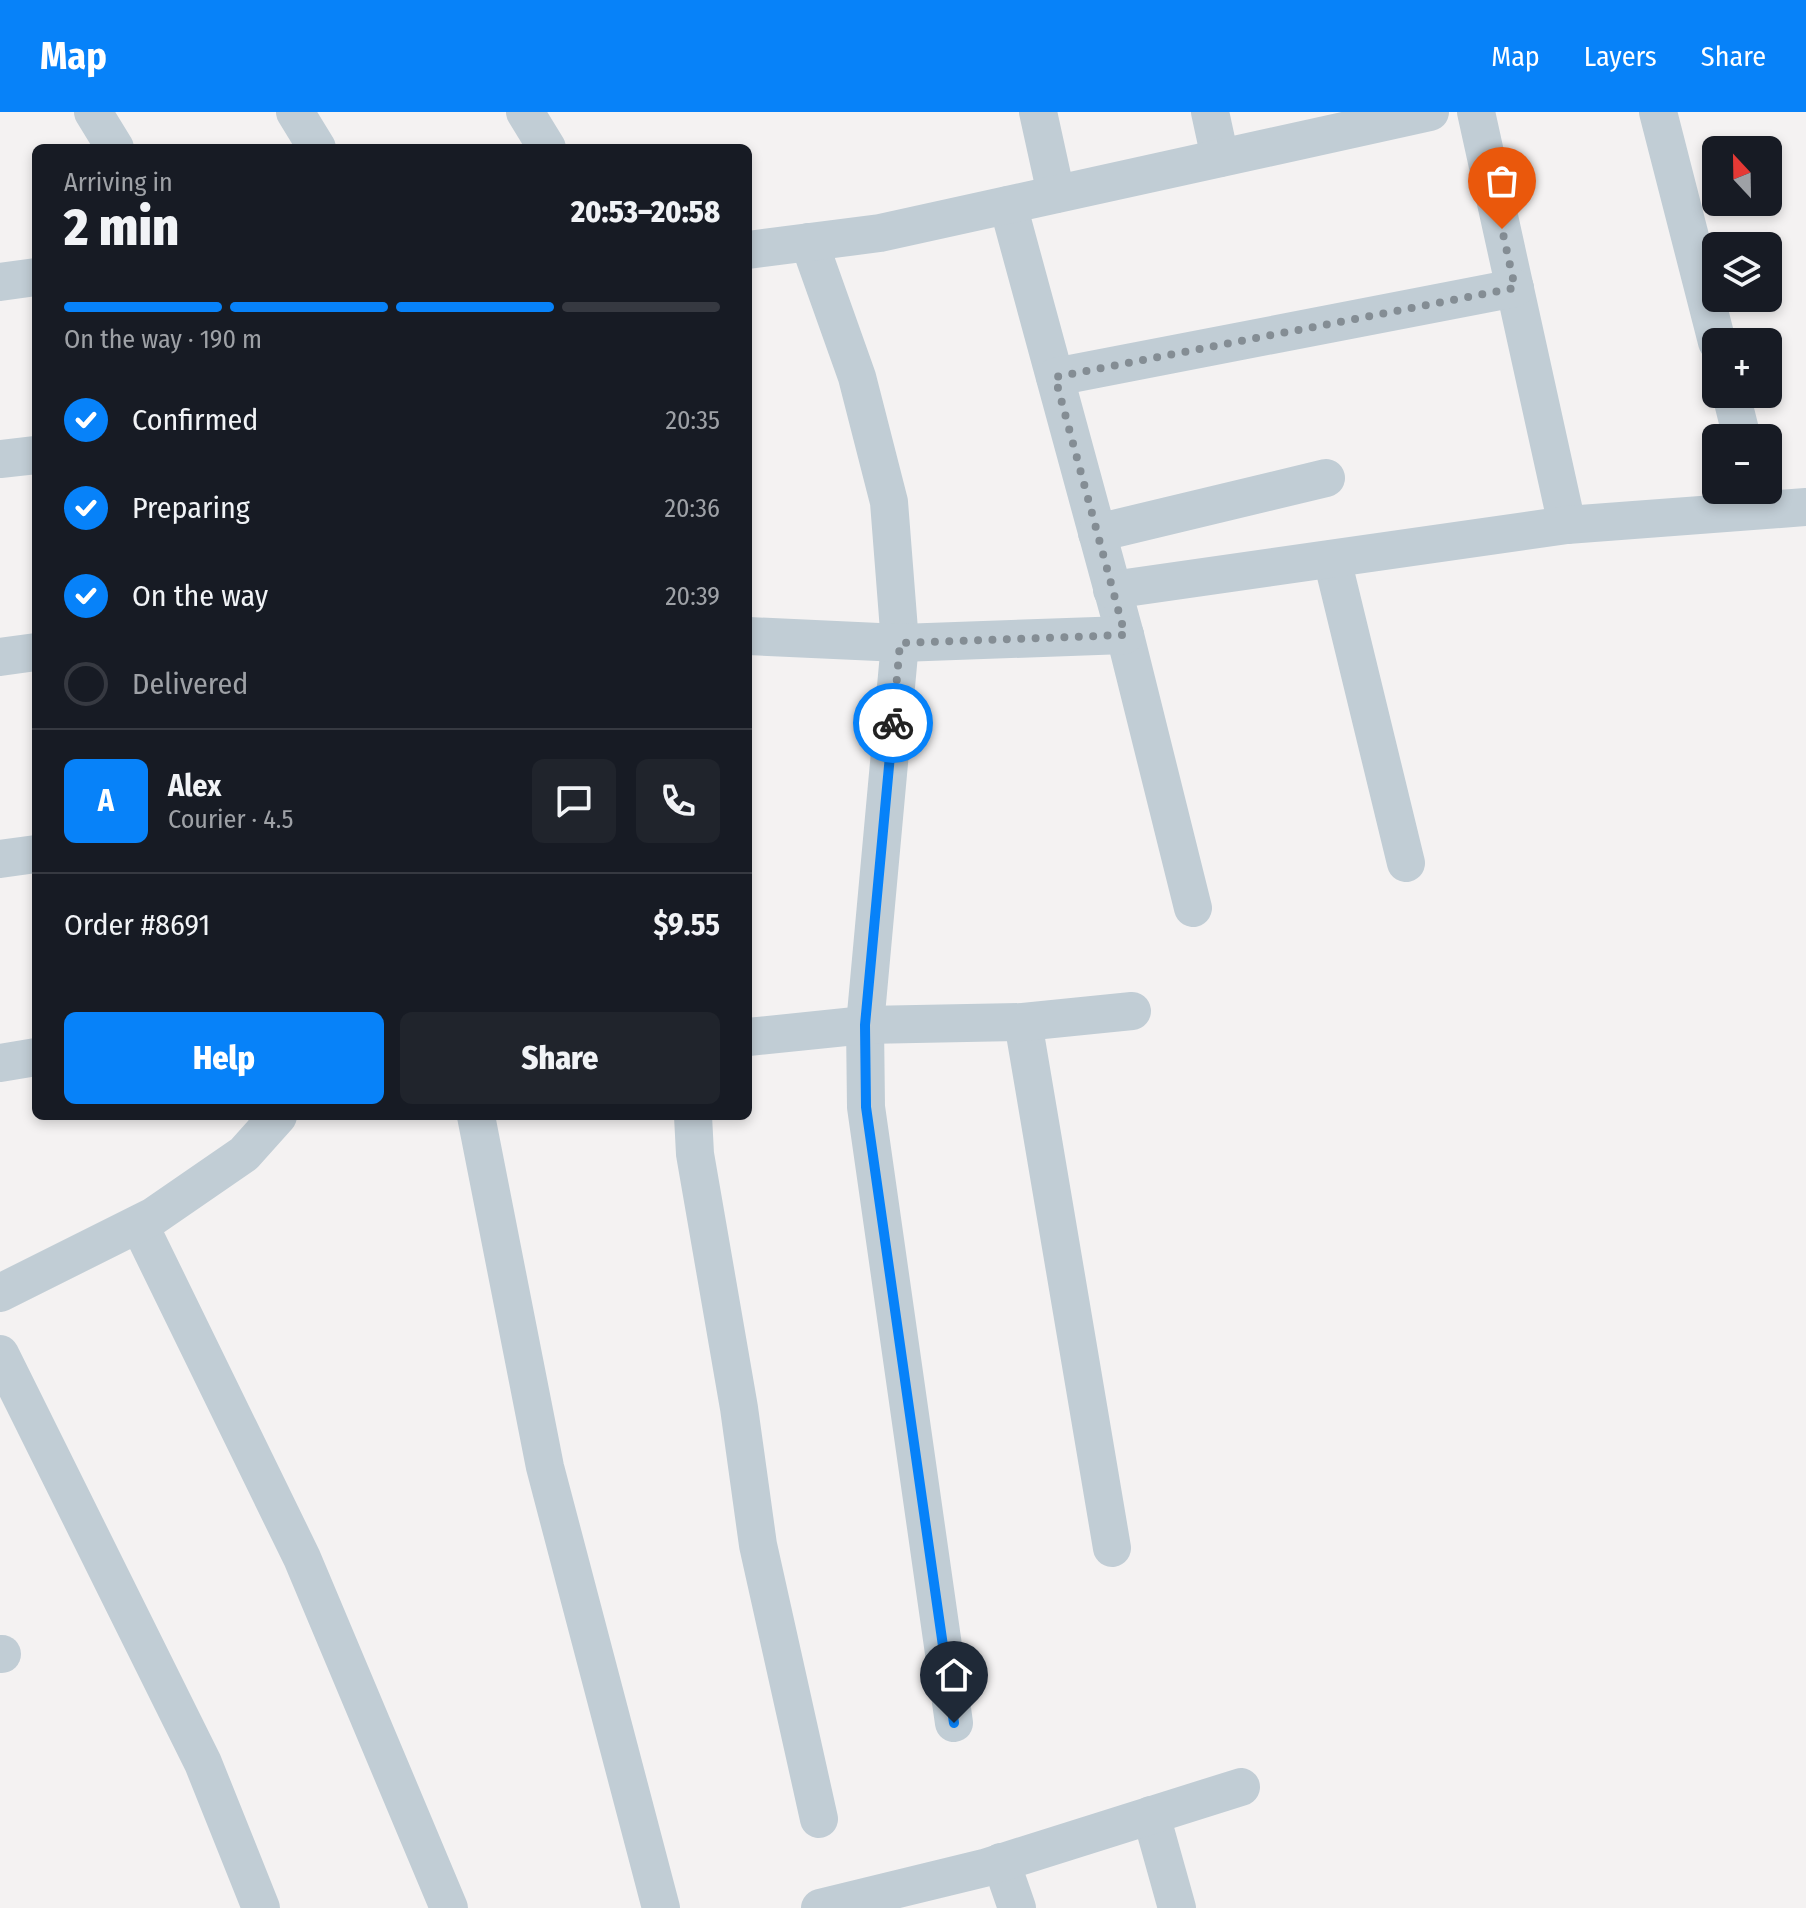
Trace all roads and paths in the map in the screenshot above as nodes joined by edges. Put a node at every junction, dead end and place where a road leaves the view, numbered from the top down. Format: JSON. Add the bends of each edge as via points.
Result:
{"nodes":[{"id":1,"x":93,"y":112,"type":"edge"},
{"id":2,"x":295,"y":112,"type":"edge"},
{"id":3,"x":525,"y":112,"type":"edge"},
{"id":4,"x":1038,"y":112,"type":"edge"},
{"id":5,"x":1210,"y":112,"type":"edge"},
{"id":6,"x":1430,"y":112,"type":"edge"},
{"id":7,"x":1476,"y":112,"type":"edge"},
{"id":8,"x":1658,"y":112,"type":"edge"},
{"id":9,"x":113,"y":144,"type":"edge"},
{"id":10,"x":315,"y":144,"type":"edge"},
{"id":11,"x":545,"y":144,"type":"edge"},
{"id":12,"x":1220,"y":158,"type":"junction"},
{"id":13,"x":1056,"y":194,"type":"junction"},
{"id":14,"x":1008,"y":205,"type":"junction"},
{"id":15,"x":809,"y":242,"type":"junction"},
{"id":16,"x":752,"y":249,"type":"edge"},
{"id":17,"x":32,"y":278,"type":"edge"},
{"id":18,"x":0,"y":282,"type":"edge"},
{"id":19,"x":1515,"y":288,"type":"junction"},
{"id":20,"x":1713,"y":328,"type":"edge"},
{"id":21,"x":1055,"y":377,"type":"junction"},
{"id":22,"x":32,"y":455,"type":"edge"},
{"id":23,"x":0,"y":459,"type":"edge"},
{"id":24,"x":1326,"y":478,"type":"dead end"},
{"id":25,"x":1782,"y":503,"type":"edge"},
{"id":26,"x":1728,"y":504,"type":"edge"},
{"id":27,"x":1806,"y":507,"type":"edge"},
{"id":28,"x":1567,"y":525,"type":"junction"},
{"id":29,"x":1097,"y":533,"type":"junction"},
{"id":30,"x":1332,"y":559,"type":"junction"},
{"id":31,"x":1112,"y":590,"type":"junction"},
{"id":32,"x":1125,"y":635,"type":"junction"},
{"id":33,"x":752,"y":636,"type":"edge"},
{"id":34,"x":900,"y":643,"type":"junction"},
{"id":35,"x":32,"y":653,"type":"edge"},
{"id":36,"x":0,"y":657,"type":"edge"},
{"id":37,"x":32,"y":855,"type":"edge"},
{"id":38,"x":0,"y":859,"type":"edge"},
{"id":39,"x":1406,"y":863,"type":"dead end"},
{"id":40,"x":1193,"y":908,"type":"dead end"},
{"id":41,"x":1132,"y":1011,"type":"dead end"},
{"id":42,"x":1023,"y":1022,"type":"junction"},
{"id":43,"x":865,"y":1025,"type":"junction"},
{"id":44,"x":752,"y":1037,"type":"edge"},
{"id":45,"x":32,"y":1058,"type":"edge"},
{"id":46,"x":0,"y":1063,"type":"edge"},
{"id":47,"x":274,"y":1120,"type":"edge"},
{"id":48,"x":477,"y":1120,"type":"edge"},
{"id":49,"x":693,"y":1120,"type":"edge"},
{"id":50,"x":139,"y":1224,"type":"junction"},
{"id":51,"x":0,"y":1293,"type":"edge"},
{"id":52,"x":0,"y":1354,"type":"edge"},
{"id":53,"x":1112,"y":1548,"type":"dead end"},
{"id":54,"x":954,"y":1723,"type":"dead end"},
{"id":55,"x":1241,"y":1787,"type":"dead end"},
{"id":56,"x":1151,"y":1815,"type":"junction"},
{"id":57,"x":819,"y":1819,"type":"dead end"},
{"id":58,"x":1001,"y":1862,"type":"junction"},
{"id":59,"x":860,"y":1903,"type":"edge"},
{"id":60,"x":261,"y":1908,"type":"edge"},
{"id":61,"x":449,"y":1908,"type":"edge"},
{"id":62,"x":661,"y":1908,"type":"edge"},
{"id":63,"x":820,"y":1908,"type":"edge"},
{"id":64,"x":1017,"y":1908,"type":"edge"},
{"id":65,"x":1177,"y":1908,"type":"edge"}],
"edges":[{"from":1,"to":9,"type":"street"},
{"from":2,"to":10,"type":"street"},
{"from":3,"to":11,"type":"street"},
{"from":4,"to":13,"type":"street"},
{"from":5,"to":12,"type":"street"},
{"from":6,"to":12,"type":"street"},
{"from":7,"to":19,"type":"street"},
{"from":8,"to":20,"type":"street"},
{"from":12,"to":13,"type":"street"},
{"from":13,"to":14,"type":"street"},
{"from":14,"to":15,"type":"street","via":[[880,233]]},
{"from":14,"to":21,"type":"street"},
{"from":15,"to":16,"type":"street"},
{"from":15,"to":34,"type":"street","via":[[857,377],[889,502]]},
{"from":17,"to":18,"type":"street"},
{"from":19,"to":21,"type":"street"},
{"from":19,"to":28,"type":"street"},
{"from":21,"to":29,"type":"street"},
{"from":22,"to":23,"type":"street"},
{"from":24,"to":29,"type":"street"},
{"from":25,"to":27,"type":"street"},
{"from":26,"to":28,"type":"street"},
{"from":28,"to":30,"type":"street"},
{"from":29,"to":31,"type":"street"},
{"from":30,"to":31,"type":"street"},
{"from":30,"to":39,"type":"street"},
{"from":31,"to":32,"type":"street"},
{"from":32,"to":34,"type":"street"},
{"from":32,"to":40,"type":"street"},
{"from":33,"to":34,"type":"street"},
{"from":34,"to":43,"type":"street"},
{"from":35,"to":36,"type":"street"},
{"from":37,"to":38,"type":"street"},
{"from":41,"to":42,"type":"street"},
{"from":42,"to":43,"type":"street"},
{"from":42,"to":53,"type":"street"},
{"from":43,"to":44,"type":"street"},
{"from":43,"to":54,"type":"street","via":[[866,1107]]},
{"from":45,"to":46,"type":"street"},
{"from":47,"to":50,"type":"street","via":[[244,1154]]},
{"from":48,"to":62,"type":"street","via":[[545,1467]]},
{"from":49,"to":57,"type":"street","via":[[758,1545]]},
{"from":50,"to":51,"type":"street"},
{"from":50,"to":61,"type":"street","via":[[302,1558]]},
{"from":52,"to":60,"type":"street","via":[[203,1763]]},
{"from":55,"to":56,"type":"street"},
{"from":56,"to":58,"type":"street"},
{"from":56,"to":65,"type":"street"},
{"from":58,"to":59,"type":"street"},
{"from":58,"to":64,"type":"street"},
{"from":59,"to":63,"type":"street"}]}
